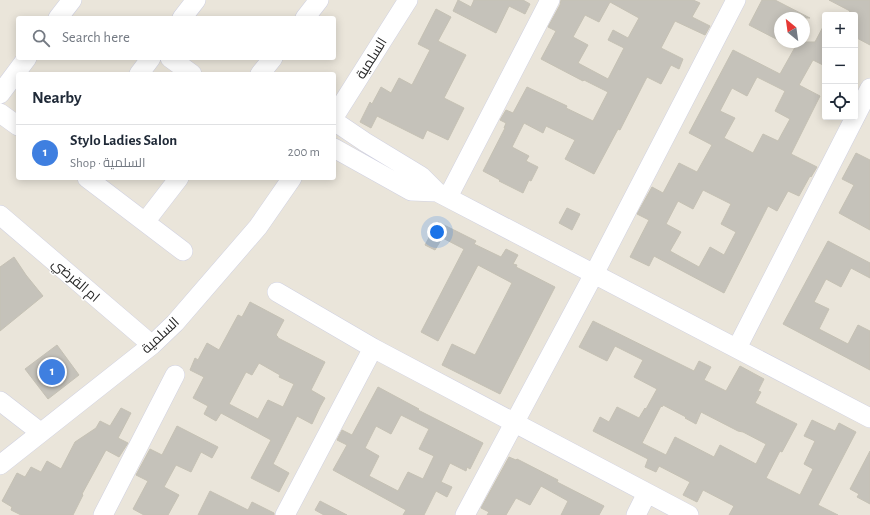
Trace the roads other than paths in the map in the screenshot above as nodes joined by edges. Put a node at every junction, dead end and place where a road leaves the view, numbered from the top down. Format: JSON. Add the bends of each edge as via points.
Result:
{"nodes":[{"id":1,"x":72,"y":0,"type":"edge"},
{"id":2,"x":196,"y":0,"type":"edge"},
{"id":3,"x":319,"y":0,"type":"edge"},
{"id":4,"x":408,"y":0,"type":"edge"},
{"id":5,"x":550,"y":0,"type":"edge"},
{"id":6,"x":736,"y":0,"type":"edge"},
{"id":7,"x":60,"y":16,"type":"edge"},
{"id":8,"x":184,"y":16,"type":"edge"},
{"id":9,"x":307,"y":16,"type":"edge"},
{"id":10,"x":26,"y":60,"type":"edge"},
{"id":11,"x":150,"y":60,"type":"edge"},
{"id":12,"x":173,"y":60,"type":"edge"},
{"id":13,"x":271,"y":60,"type":"edge"},
{"id":14,"x":16,"y":72,"type":"edge"},
{"id":15,"x":140,"y":72,"type":"edge"},
{"id":16,"x":189,"y":72,"type":"edge"},
{"id":17,"x":262,"y":72,"type":"edge"},
{"id":18,"x":16,"y":73,"type":"edge"},
{"id":19,"x":870,"y":88,"type":"edge"},
{"id":20,"x":0,"y":94,"type":"edge"},
{"id":21,"x":0,"y":113,"type":"edge"},
{"id":22,"x":336,"y":114,"type":"edge"},
{"id":23,"x":336,"y":122,"type":"edge"},
{"id":24,"x":16,"y":125,"type":"edge"},
{"id":25,"x":336,"y":149,"type":"edge"},
{"id":26,"x":90,"y":180,"type":"edge"},
{"id":27,"x":177,"y":180,"type":"edge"},
{"id":28,"x":291,"y":180,"type":"edge"},
{"id":29,"x":442,"y":195,"type":"junction"},
{"id":30,"x":0,"y":215,"type":"edge"},
{"id":31,"x":145,"y":222,"type":"junction"},
{"id":32,"x":183,"y":251,"type":"dead end"},
{"id":33,"x":594,"y":274,"type":"junction"},
{"id":34,"x":277,"y":292,"type":"dead end"},
{"id":35,"x":152,"y":345,"type":"junction"},
{"id":36,"x":373,"y":348,"type":"junction"},
{"id":37,"x":737,"y":348,"type":"junction"},
{"id":38,"x":176,"y":374,"type":"dead end"},
{"id":39,"x":0,"y":401,"type":"edge"},
{"id":40,"x":870,"y":418,"type":"edge"},
{"id":41,"x":514,"y":422,"type":"junction"},
{"id":42,"x":40,"y":432,"type":"junction"},
{"id":43,"x":0,"y":465,"type":"edge"},
{"id":44,"x":647,"y":493,"type":"junction"},
{"id":45,"x":103,"y":515,"type":"edge"},
{"id":46,"x":285,"y":515,"type":"edge"},
{"id":47,"x":465,"y":515,"type":"edge"},
{"id":48,"x":636,"y":515,"type":"edge"},
{"id":49,"x":689,"y":515,"type":"edge"}],
"edges":[{"from":1,"to":7,"type":"street"},
{"from":2,"to":8,"type":"street"},
{"from":3,"to":9,"type":"street"},
{"from":4,"to":22,"type":"street","name":"السلمية"},
{"from":5,"to":29,"type":"street"},
{"from":6,"to":33,"type":"street"},
{"from":10,"to":14,"type":"street"},
{"from":11,"to":15,"type":"street"},
{"from":12,"to":16,"type":"street"},
{"from":13,"to":17,"type":"street"},
{"from":18,"to":20,"type":"street"},
{"from":19,"to":37,"type":"street"},
{"from":21,"to":24,"type":"street"},
{"from":23,"to":29,"type":"street","via":[[421,176]]},
{"from":25,"to":29,"type":"street","via":[[412,191]]},
{"from":26,"to":31,"type":"street"},
{"from":27,"to":31,"type":"street"},
{"from":28,"to":35,"type":"street","name":"السلمية","via":[[258,227],[175,324]]},
{"from":29,"to":33,"type":"street"},
{"from":30,"to":35,"type":"street","name":"ام القرضي"},
{"from":31,"to":32,"type":"street"},
{"from":33,"to":37,"type":"street"},
{"from":33,"to":41,"type":"street"},
{"from":34,"to":36,"type":"street"},
{"from":35,"to":42,"type":"street","name":"السلمية"},
{"from":36,"to":41,"type":"street"},
{"from":36,"to":46,"type":"street"},
{"from":37,"to":40,"type":"street"},
{"from":38,"to":45,"type":"street"},
{"from":39,"to":42,"type":"street"},
{"from":41,"to":44,"type":"street"},
{"from":41,"to":47,"type":"street"},
{"from":42,"to":43,"type":"street","name":"السلمية"},
{"from":44,"to":48,"type":"street"},
{"from":44,"to":49,"type":"street"}]}
